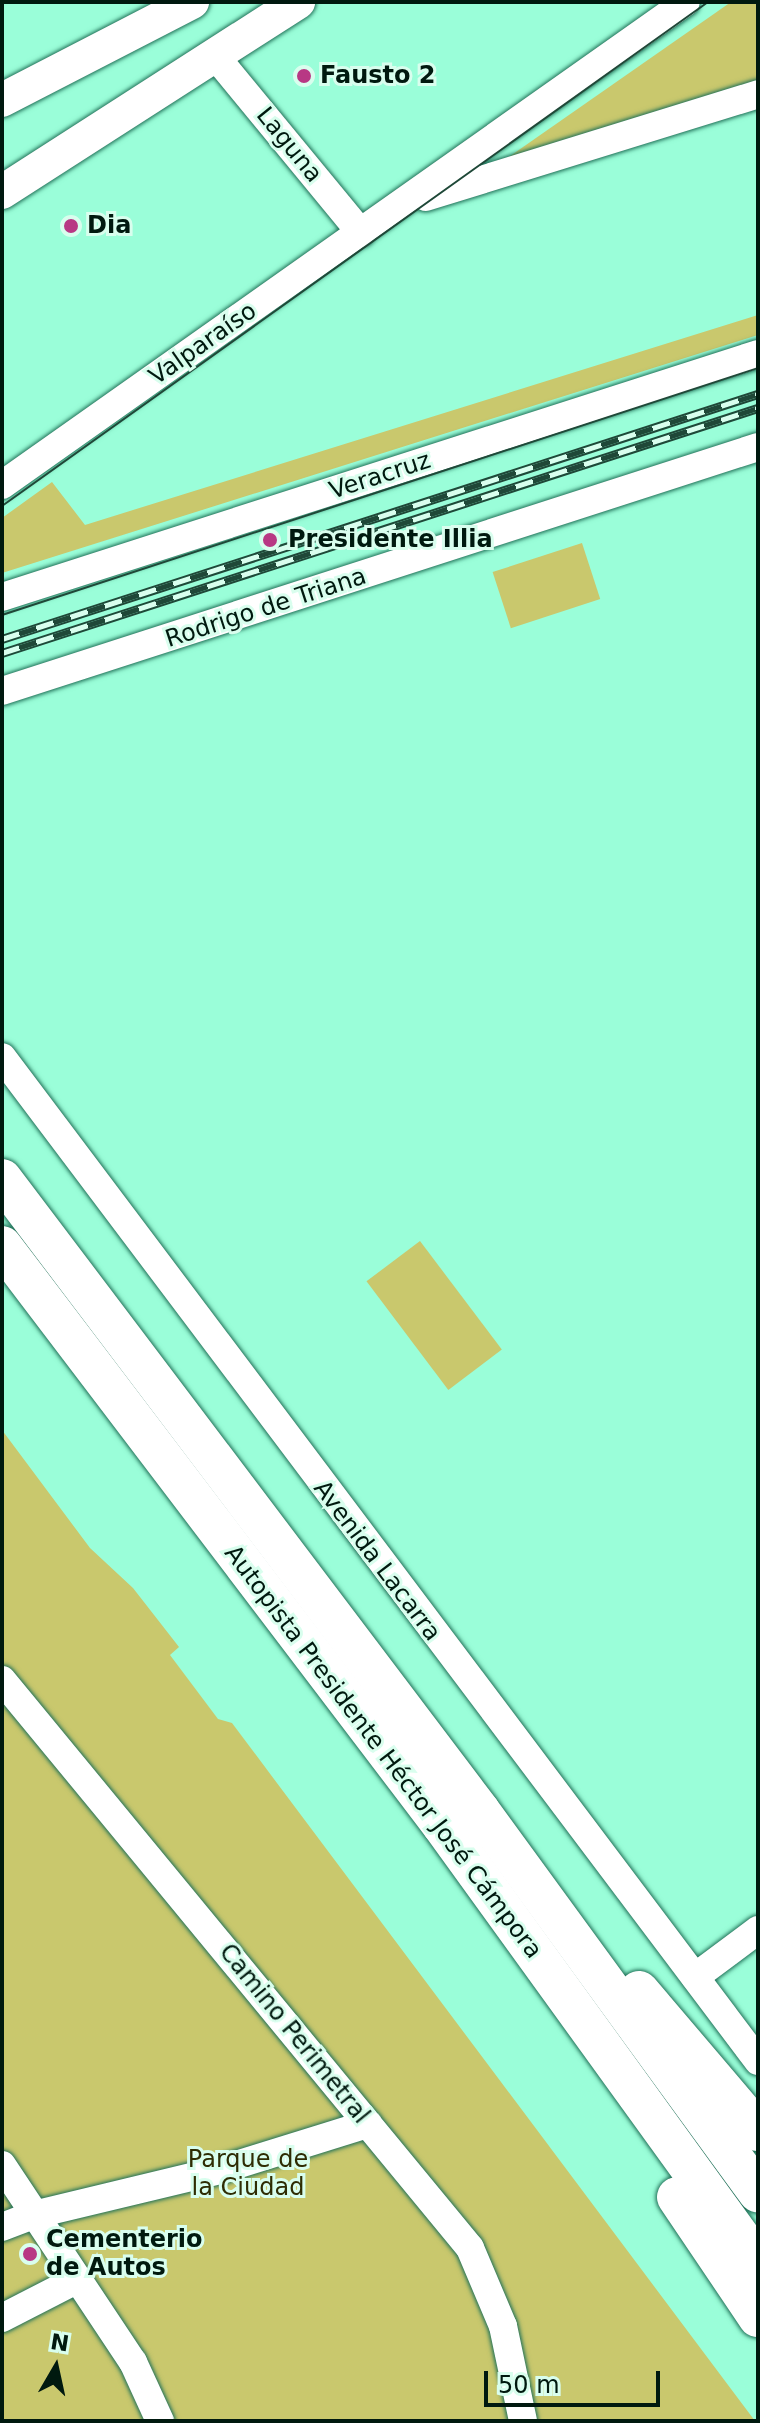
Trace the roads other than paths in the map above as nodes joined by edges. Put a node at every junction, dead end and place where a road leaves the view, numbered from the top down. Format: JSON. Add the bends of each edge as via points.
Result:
{"nodes":[{"id":1,"x":192,"y":2,"type":"edge"},
{"id":2,"x":298,"y":2,"type":"edge"},
{"id":3,"x":686,"y":2,"type":"edge"},
{"id":4,"x":216,"y":57,"type":"junction"},
{"id":5,"x":758,"y":94,"type":"edge"},
{"id":6,"x":6,"y":100,"type":"edge"},
{"id":7,"x":2,"y":192,"type":"edge"},
{"id":8,"x":405,"y":202,"type":"junction"},
{"id":9,"x":361,"y":233,"type":"junction"},
{"id":10,"x":758,"y":354,"type":"edge"},
{"id":11,"x":758,"y":447,"type":"edge"},
{"id":12,"x":2,"y":485,"type":"edge"},
{"id":13,"x":2,"y":597,"type":"edge"},
{"id":14,"x":2,"y":691,"type":"edge"},
{"id":15,"x":2,"y":1057,"type":"edge"},
{"id":16,"x":2,"y":1179,"type":"edge"},
{"id":17,"x":2,"y":1246,"type":"edge"},
{"id":18,"x":2,"y":1680,"type":"edge"},
{"id":19,"x":480,"y":1811,"type":"junction"},
{"id":20,"x":442,"y":1825,"type":"junction"},
{"id":21,"x":758,"y":1930,"type":"edge"},
{"id":22,"x":695,"y":1977,"type":"junction"},
{"id":23,"x":758,"y":2061,"type":"edge"},
{"id":24,"x":368,"y":2124,"type":"junction"},
{"id":25,"x":758,"y":2131,"type":"edge"},
{"id":26,"x":2,"y":2165,"type":"edge"},
{"id":27,"x":758,"y":2192,"type":"edge"},
{"id":28,"x":33,"y":2215,"type":"junction"},
{"id":29,"x":2,"y":2227,"type":"edge"},
{"id":30,"x":758,"y":2262,"type":"edge"},
{"id":31,"x":74,"y":2281,"type":"junction"},
{"id":32,"x":758,"y":2317,"type":"edge"},
{"id":33,"x":2,"y":2318,"type":"edge"},
{"id":34,"x":154,"y":2420,"type":"edge"},
{"id":35,"x":523,"y":2421,"type":"edge"}],
"edges":[{"from":1,"to":6,"type":"main road"},
{"from":2,"to":4,"type":"main road"},
{"from":3,"to":8,"type":"street","name":"Valparaíso"},
{"from":4,"to":7,"type":"main road"},
{"from":4,"to":9,"type":"street","name":"Laguna"},
{"from":5,"to":8,"type":"street","name":"Valparaíso"},
{"from":8,"to":9,"type":"street","name":"Valparaíso"},
{"from":9,"to":12,"type":"street","name":"Valparaíso"},
{"from":10,"to":13,"type":"street","name":"Veracruz"},
{"from":11,"to":14,"type":"street","name":"Rodrigo de Triana"},
{"from":15,"to":22,"type":"street","name":"Avenida Lacarra"},
{"from":16,"to":19,"type":"highway","name":"Autopista Presidente Héctor José Cámpora"},
{"from":17,"to":20,"type":"highway","name":"Autopista Presidente Héctor José Cámpora"},
{"from":18,"to":24,"type":"street","name":"Camino Perimetral"},
{"from":19,"to":25,"type":"highway"},
{"from":19,"to":27,"type":"highway","name":"Autopista Presidente Héctor José Cámpora"},
{"from":20,"to":30,"type":"highway","name":"Autopista Presidente Héctor José Cámpora"},
{"from":20,"to":32,"type":"highway","via":[[515,1957]]},
{"from":21,"to":22,"type":"street"},
{"from":22,"to":23,"type":"street","name":"Avenida Lacarra"},
{"from":24,"to":28,"type":"street","via":[[220,2170]]},
{"from":24,"to":35,"type":"street","name":"Camino Perimetral","via":[[470,2248],[503,2326]]},
{"from":26,"to":28,"type":"street"},
{"from":28,"to":29,"type":"street"},
{"from":28,"to":31,"type":"street"},
{"from":31,"to":33,"type":"street"},
{"from":31,"to":34,"type":"street","via":[[133,2362]]}]}
